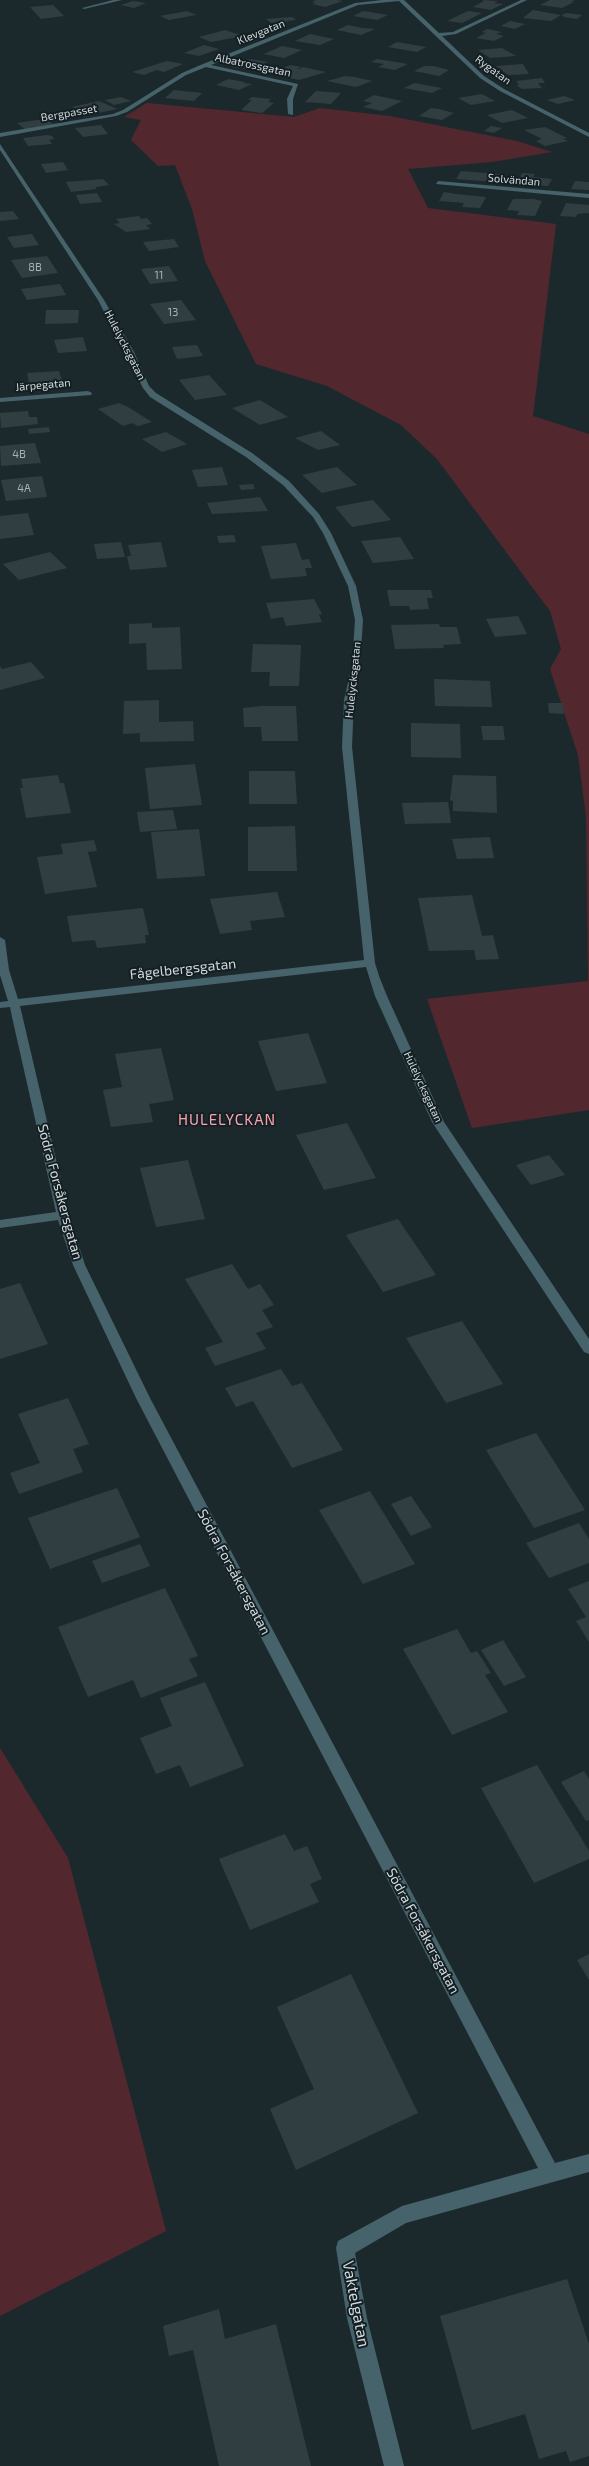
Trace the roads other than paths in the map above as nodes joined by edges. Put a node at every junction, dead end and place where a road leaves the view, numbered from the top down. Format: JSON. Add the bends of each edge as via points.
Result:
{"nodes":[{"id":1,"x":120,"y":0,"type":"edge"},
{"id":2,"x":399,"y":0,"type":"edge"},
{"id":3,"x":525,"y":0,"type":"edge"},
{"id":4,"x":84,"y":8,"type":"dead end"},
{"id":5,"x":436,"y":35,"type":"junction"},
{"id":6,"x":205,"y":65,"type":"junction"},
{"id":7,"x":139,"y":102,"type":"joint"},
{"id":8,"x":291,"y":114,"type":"dead end"},
{"id":9,"x":589,"y":134,"type":"edge"},
{"id":10,"x":0,"y":135,"type":"edge"},
{"id":11,"x":0,"y":146,"type":"edge"},
{"id":12,"x":438,"y":183,"type":"dead end"},
{"id":13,"x":589,"y":196,"type":"edge"},
{"id":14,"x":88,"y":393,"type":"dead end"},
{"id":15,"x":0,"y":400,"type":"edge"},
{"id":16,"x":0,"y":940,"type":"edge"},
{"id":17,"x":370,"y":963,"type":"junction"},
{"id":18,"x":7,"y":1004,"type":"edge"},
{"id":19,"x":63,"y":1215,"type":"junction"},
{"id":20,"x":0,"y":1224,"type":"edge"},
{"id":21,"x":589,"y":1349,"type":"edge"},
{"id":22,"x":589,"y":2163,"type":"edge"},
{"id":23,"x":550,"y":2173,"type":"junction"},
{"id":24,"x":394,"y":2466,"type":"edge"}],
"edges":[{"from":1,"to":4,"type":"street"},
{"from":2,"to":5,"type":"street","name":"Rygatan"},
{"from":2,"to":6,"type":"street","name":"Klevgatan","via":[[357,4]]},
{"from":3,"to":5,"type":"street","via":[[454,33]]},
{"from":5,"to":9,"type":"street","name":"Rygatan","via":[[482,77],[502,90]]},
{"from":6,"to":7,"type":"street","name":"Klevgatan"},
{"from":6,"to":8,"type":"street","name":"Albatrossgatan","via":[[296,85],[290,99]]},
{"from":7,"to":10,"type":"street","name":"Bergpasset","via":[[114,115]]},
{"from":11,"to":17,"type":"street","name":"Hulelycksgatan","via":[[101,300],[153,395],[249,455],[286,483],[327,533],[352,586],[358,620],[347,748]]},
{"from":12,"to":13,"type":"street","name":"Solvändan"},
{"from":14,"to":15,"type":"street","name":"Järpegatan"},
{"from":16,"to":18,"type":"street","name":"Södra Forsåkersgatan"},
{"from":17,"to":18,"type":"street","name":"Fågelbergsgatan"},
{"from":17,"to":21,"type":"street","name":"Hulelycksgatan","via":[[381,996],[438,1122]]},
{"from":18,"to":19,"type":"street","name":"Södra Forsåkersgatan"},
{"from":19,"to":20,"type":"street"},
{"from":19,"to":23,"type":"street","name":"Södra Forsåkersgatan","via":[[79,1265],[143,1398]]},
{"from":22,"to":23,"type":"street","name":"Vaktelgatan"},
{"from":23,"to":24,"type":"street","name":"Vaktelgatan","via":[[402,2215],[345,2248],[357,2318]]}]}
